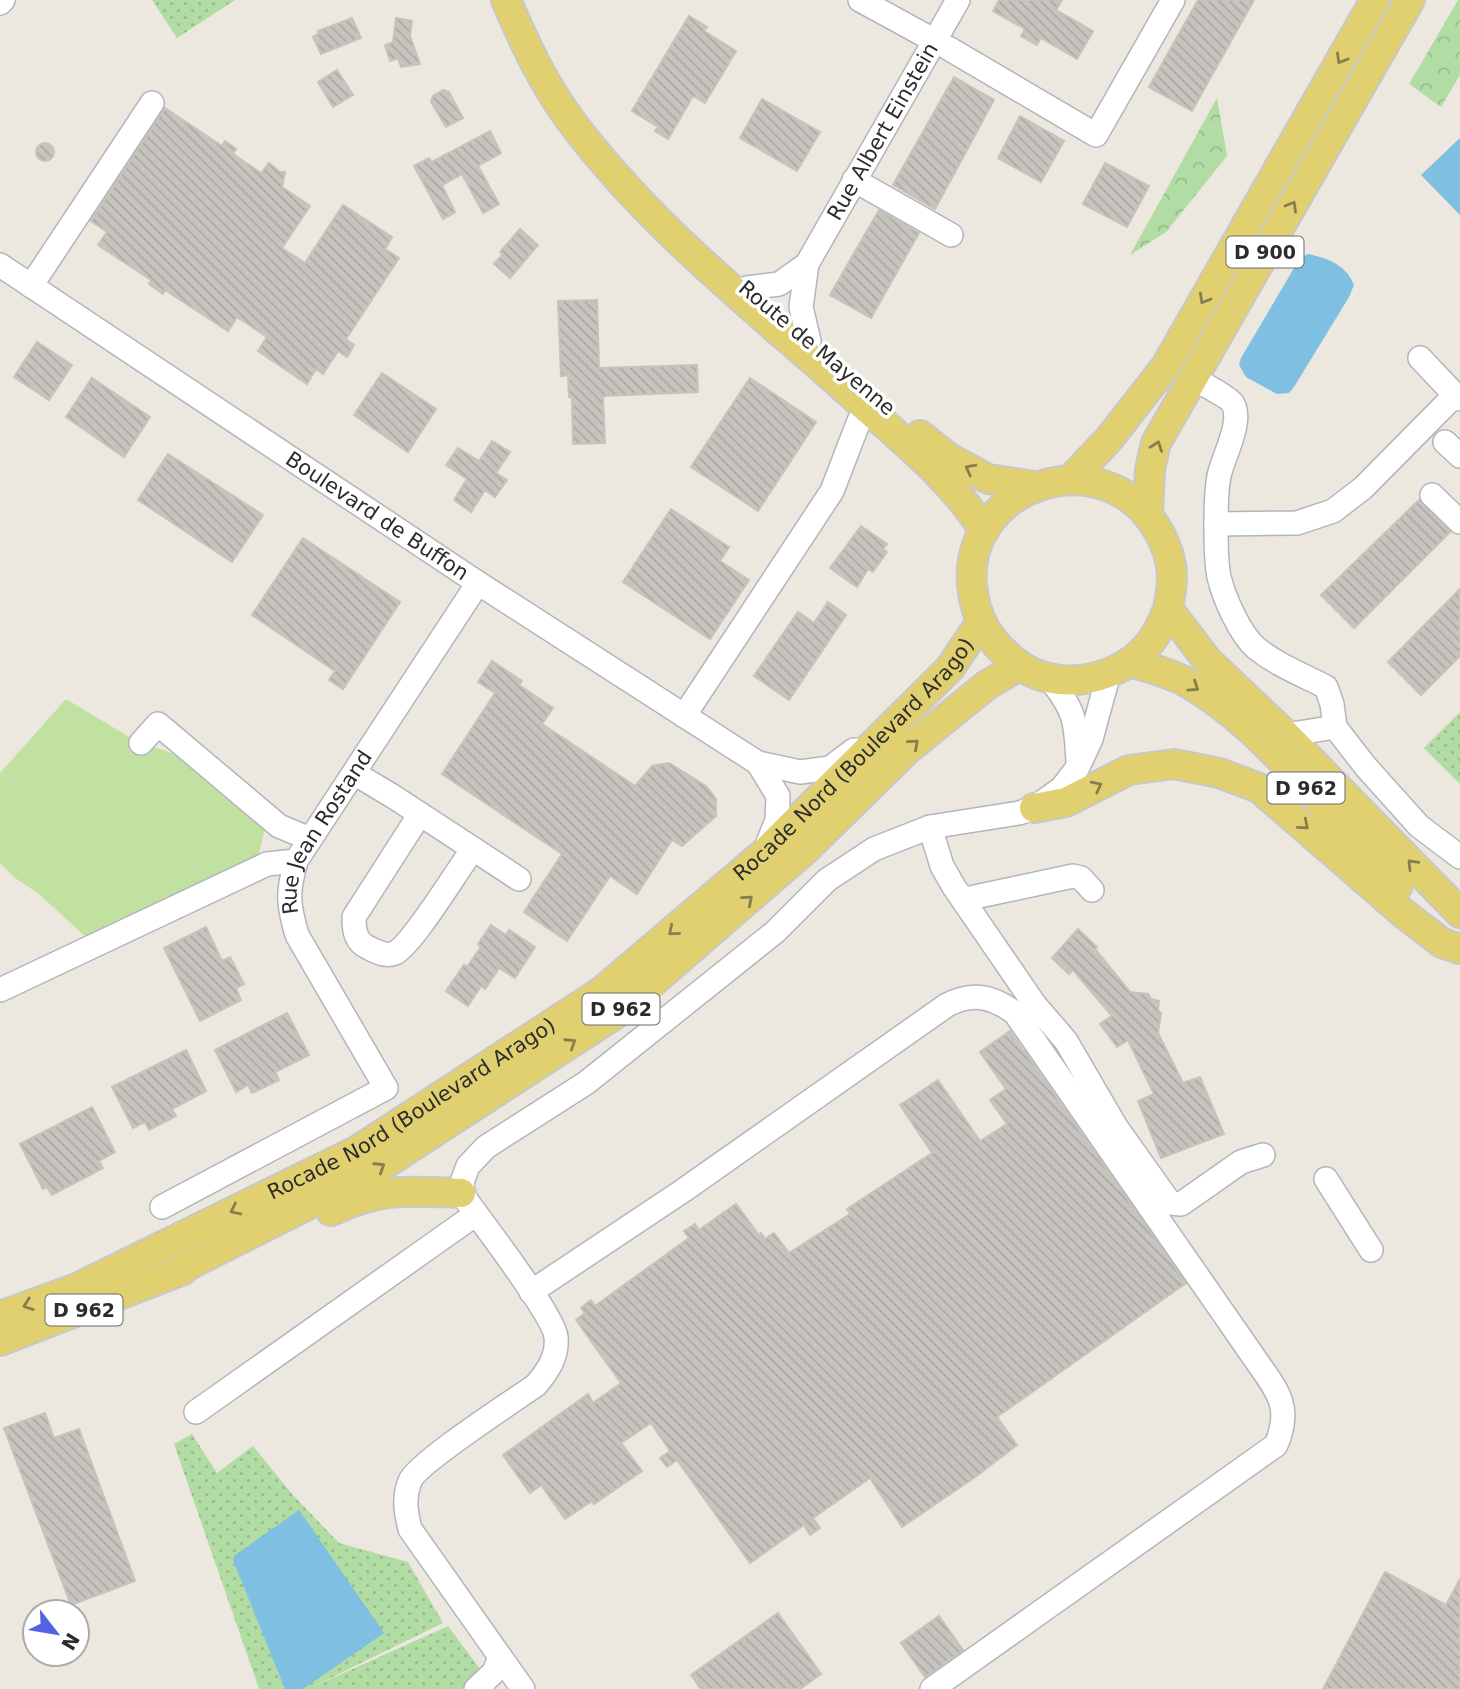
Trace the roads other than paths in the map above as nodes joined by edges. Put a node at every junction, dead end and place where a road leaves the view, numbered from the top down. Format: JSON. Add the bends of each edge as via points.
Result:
{"nodes":[{"id":1,"x":506,"y":0,"type":"edge"},
{"id":2,"x":860,"y":0,"type":"edge"},
{"id":3,"x":958,"y":0,"type":"edge"},
{"id":4,"x":1173,"y":0,"type":"edge"},
{"id":5,"x":1375,"y":0,"type":"edge"},
{"id":6,"x":1410,"y":0,"type":"edge"},
{"id":7,"x":935,"y":41,"type":"junction"},
{"id":8,"x":152,"y":103,"type":"dead end"},
{"id":9,"x":616,"y":177,"type":"junction"},
{"id":10,"x":855,"y":180,"type":"junction"},
{"id":11,"x":951,"y":235,"type":"dead end"},
{"id":12,"x":807,"y":264,"type":"junction"},
{"id":13,"x":0,"y":265,"type":"edge"},
{"id":14,"x":31,"y":286,"type":"junction"},
{"id":15,"x":747,"y":288,"type":"junction"},
{"id":16,"x":809,"y":341,"type":"junction"},
{"id":17,"x":1420,"y":358,"type":"dead end"},
{"id":18,"x":1193,"y":377,"type":"junction"},
{"id":19,"x":1458,"y":397,"type":"edge"},
{"id":20,"x":867,"y":409,"type":"junction"},
{"id":21,"x":1071,"y":479,"type":"junction"},
{"id":22,"x":1035,"y":486,"type":"junction"},
{"id":23,"x":1432,"y":495,"type":"dead end"},
{"id":24,"x":1147,"y":513,"type":"junction"},
{"id":25,"x":1460,"y":522,"type":"edge"},
{"id":26,"x":1216,"y":524,"type":"junction"},
{"id":27,"x":984,"y":531,"type":"junction"},
{"id":28,"x":478,"y":583,"type":"junction"},
{"id":29,"x":1168,"y":609,"type":"junction"},
{"id":30,"x":981,"y":622,"type":"junction"},
{"id":31,"x":1019,"y":666,"type":"junction"},
{"id":32,"x":1120,"y":667,"type":"junction"},
{"id":33,"x":1049,"y":678,"type":"junction"},
{"id":34,"x":910,"y":709,"type":"junction"},
{"id":35,"x":684,"y":716,"type":"junction"},
{"id":36,"x":1335,"y":727,"type":"junction"},
{"id":37,"x":1286,"y":735,"type":"junction"},
{"id":38,"x":141,"y":743,"type":"dead end"},
{"id":39,"x":758,"y":763,"type":"junction"},
{"id":40,"x":1078,"y":767,"type":"junction"},
{"id":41,"x":354,"y":773,"type":"junction"},
{"id":42,"x":1034,"y":808,"type":"junction"},
{"id":43,"x":420,"y":814,"type":"junction"},
{"id":44,"x":930,"y":827,"type":"junction"},
{"id":45,"x":310,"y":839,"type":"junction"},
{"id":46,"x":473,"y":849,"type":"junction"},
{"id":47,"x":762,"y":855,"type":"junction"},
{"id":48,"x":1460,"y":858,"type":"edge"},
{"id":49,"x":296,"y":861,"type":"junction"},
{"id":50,"x":519,"y":879,"type":"dead end"},
{"id":51,"x":1092,"y":890,"type":"dead end"},
{"id":52,"x":965,"y":902,"type":"junction"},
{"id":53,"x":1460,"y":913,"type":"edge"},
{"id":54,"x":1460,"y":943,"type":"edge"},
{"id":55,"x":1460,"y":949,"type":"edge"},
{"id":56,"x":0,"y":990,"type":"edge"},
{"id":57,"x":1263,"y":1155,"type":"dead end"},
{"id":58,"x":1326,"y":1179,"type":"dead end"},
{"id":59,"x":469,"y":1204,"type":"junction"},
{"id":60,"x":162,"y":1207,"type":"dead end"},
{"id":61,"x":1371,"y":1250,"type":"dead end"},
{"id":62,"x":167,"y":1276,"type":"junction"},
{"id":63,"x":531,"y":1292,"type":"junction"},
{"id":64,"x":0,"y":1315,"type":"edge"},
{"id":65,"x":0,"y":1341,"type":"edge"},
{"id":66,"x":196,"y":1412,"type":"dead end"},
{"id":67,"x":500,"y":1657,"type":"junction"},
{"id":68,"x":477,"y":1689,"type":"edge"},
{"id":69,"x":523,"y":1689,"type":"edge"},
{"id":70,"x":932,"y":1689,"type":"edge"}],
"edges":[{"from":1,"to":9,"type":"main road","name":"Route de Mayenne","via":[[526,46],[569,120]]},
{"from":2,"to":7,"type":"street"},
{"from":3,"to":7,"type":"street","name":"Rue Albert Einstein"},
{"from":4,"to":7,"type":"street","via":[[1096,135]]},
{"from":5,"to":21,"type":"main road","number":"D 900","one_way":true,"via":[[1166,366]]},
{"from":18,"to":6,"type":"main road","number":"D 900","one_way":true},
{"from":7,"to":10,"type":"street","name":"Rue Albert Einstein"},
{"from":8,"to":14,"type":"street"},
{"from":9,"to":15,"type":"main road","name":"Route de Mayenne"},
{"from":9,"to":20,"type":"main road","name":"Route de Mayenne","via":[[702,263]]},
{"from":10,"to":11,"type":"street"},
{"from":10,"to":12,"type":"street","name":"Rue Albert Einstein"},
{"from":12,"to":15,"type":"street","name":"Rue Albert Einstein","via":[[779,284]]},
{"from":12,"to":16,"type":"street","name":"Rue Albert Einstein","via":[[801,307]]},
{"from":13,"to":14,"type":"street","name":"Boulevard de Buffon"},
{"from":14,"to":28,"type":"street","name":"Boulevard de Buffon"},
{"from":15,"to":16,"type":"main road","name":"Route de Mayenne"},
{"from":22,"to":16,"type":"main road","name":"Route de Mayenne","one_way":true,"via":[[988,479],[949,458]]},
{"from":17,"to":19,"type":"street"},
{"from":24,"to":18,"type":"main road","number":"D 900","one_way":true,"via":[[1156,443]]},
{"from":18,"to":26,"type":"street","via":[[1233,404],[1236,421],[1219,477]]},
{"from":19,"to":26,"type":"street","via":[[1333,511],[1297,523]]},
{"from":20,"to":27,"type":"main road","name":"Route de Mayenne","via":[[927,463],[969,507]]},
{"from":20,"to":35,"type":"street","via":[[832,491]]},
{"from":21,"to":22,"type":"main road"},
{"from":21,"to":24,"type":"main road","via":[[1100,483],[1126,495]]},
{"from":22,"to":27,"type":"main road","via":[[1006,504]]},
{"from":23,"to":25,"type":"street"},
{"from":24,"to":29,"type":"main road","via":[[1168,553],[1172,575]]},
{"from":26,"to":36,"type":"street","via":[[1219,577],[1233,614],[1255,646],[1326,687]]},
{"from":27,"to":30,"type":"main road","via":[[972,576],[973,600]]},
{"from":28,"to":35,"type":"street","name":"Boulevard de Buffon"},
{"from":28,"to":41,"type":"street","name":"Rue Jean Rostand"},
{"from":29,"to":32,"type":"main road","via":[[1154,638]]},
{"from":29,"to":37,"type":"main road","number":"D 962","via":[[1208,660]]},
{"from":30,"to":31,"type":"main road","via":[[997,647]]},
{"from":30,"to":34,"type":"main road","name":"Rocade Nord (Boulevard Arago)","number":"D 962","via":[[950,668]]},
{"from":31,"to":33,"type":"main road"},
{"from":62,"to":31,"type":"main road","number":"D 962","one_way":true,"via":[[371,1173],[617,1013],[804,851],[908,749],[987,685]]},
{"from":32,"to":33,"type":"main road","via":[[1080,680]]},
{"from":32,"to":40,"type":"street"},
{"from":32,"to":54,"type":"main road","number":"D 962","one_way":true,"via":[[1185,681],[1227,710],[1392,880]]},
{"from":33,"to":40,"type":"street","via":[[1068,702],[1077,730]]},
{"from":34,"to":39,"type":"street","via":[[830,768],[800,772]]},
{"from":34,"to":47,"type":"main road","name":"Rocade Nord (Boulevard Arago)","number":"D 962"},
{"from":35,"to":39,"type":"street","name":"Boulevard de Buffon"},
{"from":36,"to":37,"type":"street"},
{"from":36,"to":48,"type":"street","via":[[1419,826]]},
{"from":53,"to":37,"type":"main road","number":"D 962","one_way":true},
{"from":38,"to":45,"type":"street","via":[[158,724],[279,827]]},
{"from":39,"to":47,"type":"street","via":[[778,796],[777,820]]},
{"from":40,"to":42,"type":"street","via":[[1062,788]]},
{"from":41,"to":43,"type":"street"},
{"from":41,"to":45,"type":"street","name":"Rue Jean Rostand"},
{"from":42,"to":44,"type":"street"},
{"from":42,"to":55,"type":"main road","one_way":true,"via":[[1066,802],[1129,770],[1174,764],[1219,774],[1259,788],[1403,912],[1442,943]]},
{"from":43,"to":46,"type":"street"},
{"from":43,"to":46,"type":"street","via":[[354,916],[354,932],[363,945],[382,954],[394,953],[411,939]]},
{"from":44,"to":52,"type":"street","via":[[942,866]]},
{"from":44,"to":59,"type":"street","via":[[874,849],[827,880],[775,932],[586,1083],[486,1147],[468,1166],[463,1179]]},
{"from":45,"to":49,"type":"street","name":"Rue Jean Rostand"},
{"from":46,"to":50,"type":"street"},
{"from":47,"to":64,"type":"main road","name":"Rocade Nord (Boulevard Arago)","number":"D 962","one_way":true,"via":[[601,992],[358,1150],[77,1287]]},
{"from":49,"to":56,"type":"street","via":[[267,864]]},
{"from":49,"to":60,"type":"street","name":"Rue Jean Rostand","via":[[288,887],[298,935],[386,1088]]},
{"from":51,"to":52,"type":"street","via":[[1073,876]]},
{"from":52,"to":57,"type":"street","via":[[1035,1005],[1066,1041],[1116,1127],[1170,1203],[1181,1204],[1241,1163]]},
{"from":58,"to":61,"type":"street"},
{"from":59,"to":62,"type":"main road","via":[[415,1191],[386,1192],[350,1202],[260,1243]]},
{"from":59,"to":63,"type":"street"},
{"from":59,"to":66,"type":"street"},
{"from":62,"to":65,"type":"main road","number":"D 962"},
{"from":63,"to":67,"type":"street","via":[[556,1334],[556,1353],[548,1371],[536,1385],[410,1478],[404,1503],[410,1529]]},
{"from":63,"to":70,"type":"street","via":[[947,1005],[973,996],[988,997],[1015,1013],[1277,1390],[1284,1416],[1282,1433],[1276,1445]]},
{"from":67,"to":68,"type":"street","via":[[494,1672]]},
{"from":67,"to":69,"type":"street"}]}
